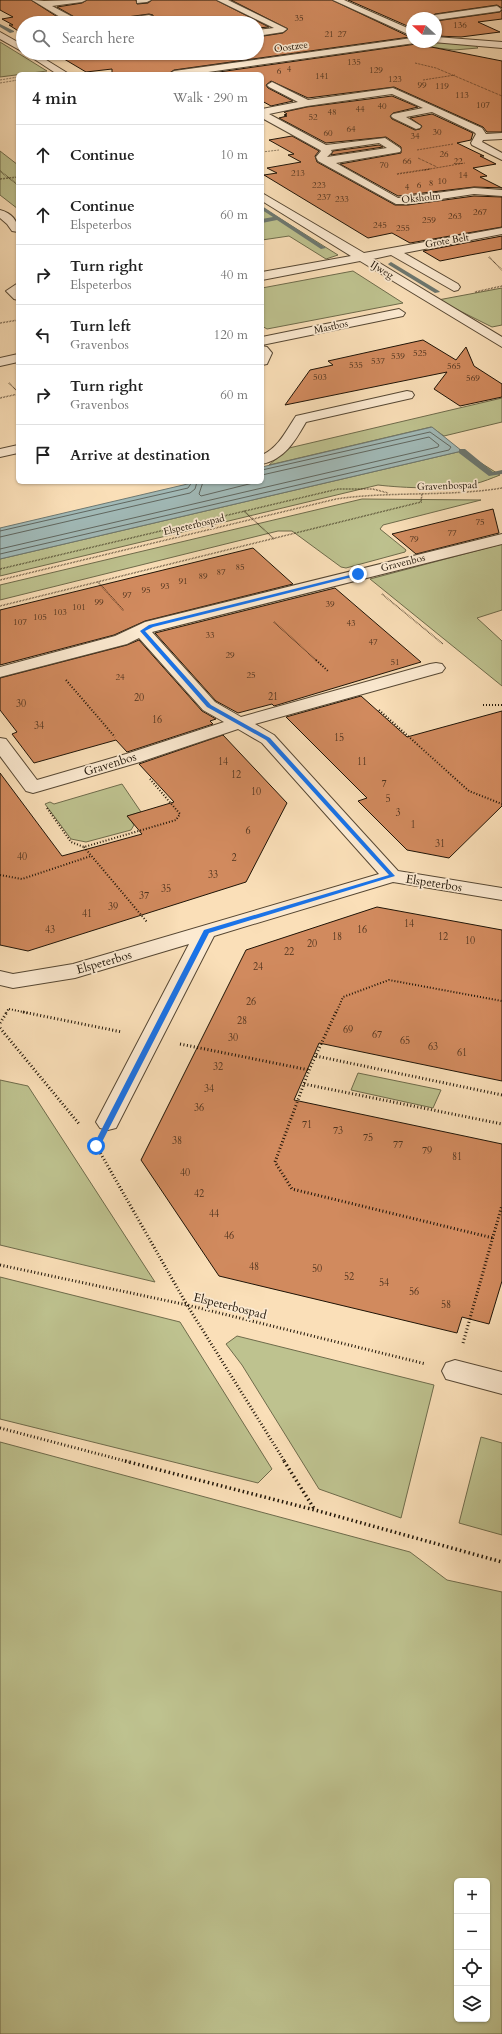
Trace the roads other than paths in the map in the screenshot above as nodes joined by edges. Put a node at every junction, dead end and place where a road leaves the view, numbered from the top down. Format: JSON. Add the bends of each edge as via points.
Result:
{"nodes":[{"id":1,"x":82,"y":0,"type":"edge"},
{"id":2,"x":221,"y":0,"type":"edge"},
{"id":3,"x":337,"y":0,"type":"edge"},
{"id":4,"x":40,"y":2,"type":"edge"},
{"id":5,"x":367,"y":5,"type":"dead end"},
{"id":6,"x":353,"y":7,"type":"junction"},
{"id":7,"x":497,"y":9,"type":"dead end"},
{"id":8,"x":64,"y":16,"type":"edge"},
{"id":9,"x":254,"y":16,"type":"edge"},
{"id":10,"x":442,"y":17,"type":"edge"},
{"id":11,"x":264,"y":21,"type":"edge"},
{"id":12,"x":406,"y":27,"type":"edge"},
{"id":13,"x":401,"y":28,"type":"junction"},
{"id":14,"x":406,"y":30,"type":"edge"},
{"id":15,"x":264,"y":32,"type":"edge"},
{"id":16,"x":2,"y":36,"type":"edge"},
{"id":17,"x":16,"y":36,"type":"edge"},
{"id":18,"x":442,"y":40,"type":"edge"},
{"id":19,"x":406,"y":42,"type":"edge"},
{"id":20,"x":16,"y":45,"type":"edge"},
{"id":21,"x":502,"y":45,"type":"edge"},
{"id":22,"x":41,"y":60,"type":"edge"},
{"id":23,"x":231,"y":60,"type":"edge"},
{"id":24,"x":240,"y":65,"type":"junction"},
{"id":25,"x":61,"y":72,"type":"edge"},
{"id":26,"x":189,"y":72,"type":"edge"},
{"id":27,"x":272,"y":85,"type":"dead end"},
{"id":28,"x":306,"y":103,"type":"junction"},
{"id":29,"x":434,"y":109,"type":"junction"},
{"id":30,"x":264,"y":113,"type":"edge"},
{"id":31,"x":264,"y":114,"type":"edge"},
{"id":32,"x":416,"y":126,"type":"dead end"},
{"id":33,"x":502,"y":136,"type":"edge"},
{"id":34,"x":478,"y":139,"type":"junction"},
{"id":35,"x":324,"y":148,"type":"junction"},
{"id":36,"x":501,"y":157,"type":"edge"},
{"id":37,"x":326,"y":162,"type":"junction"},
{"id":38,"x":502,"y":193,"type":"edge"},
{"id":39,"x":264,"y":197,"type":"edge"},
{"id":40,"x":0,"y":213,"type":"edge"},
{"id":41,"x":13,"y":230,"type":"edge"},
{"id":42,"x":502,"y":231,"type":"edge"},
{"id":43,"x":392,"y":251,"type":"junction"},
{"id":44,"x":360,"y":257,"type":"junction"},
{"id":45,"x":264,"y":276,"type":"edge"},
{"id":46,"x":454,"y":287,"type":"dead end"},
{"id":47,"x":16,"y":288,"type":"edge"},
{"id":48,"x":16,"y":294,"type":"edge"},
{"id":49,"x":399,"y":313,"type":"dead end"},
{"id":50,"x":502,"y":330,"type":"edge"},
{"id":51,"x":484,"y":334,"type":"junction"},
{"id":52,"x":264,"y":341,"type":"edge"},
{"id":53,"x":502,"y":343,"type":"edge"},
{"id":54,"x":16,"y":358,"type":"edge"},
{"id":55,"x":0,"y":362,"type":"edge"},
{"id":56,"x":407,"y":395,"type":"dead end"},
{"id":57,"x":16,"y":449,"type":"edge"},
{"id":58,"x":0,"y":453,"type":"edge"},
{"id":59,"x":264,"y":459,"type":"edge"},
{"id":60,"x":502,"y":539,"type":"edge"},
{"id":61,"x":142,"y":631,"type":"junction"},
{"id":62,"x":436,"y":668,"type":"road end"},
{"id":63,"x":0,"y":672,"type":"edge"},
{"id":64,"x":239,"y":723,"type":"junction"},
{"id":65,"x":0,"y":743,"type":"edge"},
{"id":66,"x":392,"y":876,"type":"junction"},
{"id":67,"x":502,"y":894,"type":"edge"},
{"id":68,"x":206,"y":932,"type":"junction"},
{"id":69,"x":0,"y":978,"type":"edge"},
{"id":70,"x":108,"y":1122,"type":"road end"},
{"id":71,"x":454,"y":1371,"type":"road end"},
{"id":72,"x":502,"y":1383,"type":"edge"}],
"edges":[{"from":1,"to":4,"type":"street"},
{"from":2,"to":9,"type":"street"},
{"from":3,"to":6,"type":"street"},
{"from":4,"to":8,"type":"street"},
{"from":5,"to":6,"type":"street"},
{"from":6,"to":13,"type":"street"},
{"from":7,"to":10,"type":"street"},
{"from":11,"to":15,"type":"street","via":[[283,30]]},
{"from":12,"to":13,"type":"street"},
{"from":13,"to":14,"type":"street"},
{"from":16,"to":17,"type":"street"},
{"from":16,"to":20,"type":"street"},
{"from":18,"to":21,"type":"street"},
{"from":19,"to":24,"type":"street","name":"Oostzee"},
{"from":22,"to":25,"type":"street"},
{"from":23,"to":24,"type":"street"},
{"from":24,"to":26,"type":"street","name":"Oostzee"},
{"from":27,"to":28,"type":"street"},
{"from":28,"to":29,"type":"street","via":[[393,91]]},
{"from":28,"to":30,"type":"street"},
{"from":29,"to":32,"type":"street","via":[[396,116]]},
{"from":29,"to":34,"type":"street","via":[[478,130],[481,134]]},
{"from":31,"to":35,"type":"street"},
{"from":33,"to":34,"type":"street"},
{"from":34,"to":36,"type":"street","via":[[476,143]]},
{"from":35,"to":37,"type":"street","via":[[327,152],[321,157]]},
{"from":35,"to":37,"type":"street","via":[[380,140],[396,150]]},
{"from":37,"to":38,"type":"street","name":"Oksholm","via":[[396,201],[474,191]]},
{"from":39,"to":44,"type":"street","name":"IJweg"},
{"from":40,"to":41,"type":"street","via":[[12,222]]},
{"from":42,"to":43,"type":"street","name":"Grote Belt"},
{"from":43,"to":44,"type":"street","name":"Grote Belt"},
{"from":43,"to":46,"type":"street","name":"Grote Belt"},
{"from":44,"to":45,"type":"street"},
{"from":44,"to":51,"type":"street","name":"IJweg"},
{"from":47,"to":48,"type":"street","via":[[12,291]]},
{"from":49,"to":52,"type":"street","name":"Mastbos"},
{"from":50,"to":51,"type":"street"},
{"from":51,"to":53,"type":"street","name":"IJweg"},
{"from":54,"to":55,"type":"street"},
{"from":56,"to":59,"type":"street","via":[[301,419],[284,446]]},
{"from":57,"to":58,"type":"street"},
{"from":60,"to":61,"type":"street","name":"Gravenbos","via":[[151,626]]},
{"from":61,"to":63,"type":"street","name":"Gravenbos","via":[[121,640]]},
{"from":61,"to":64,"type":"street","via":[[209,706]]},
{"from":62,"to":64,"type":"street","name":"Gravenbos"},
{"from":64,"to":65,"type":"street","name":"Gravenbos","via":[[33,787]]},
{"from":64,"to":66,"type":"street","via":[[268,739]]},
{"from":66,"to":67,"type":"street","name":"Elspeterbos"},
{"from":66,"to":68,"type":"street","name":"Elspeterbos"},
{"from":68,"to":69,"type":"street","name":"Elspeterbos","via":[[75,972],[13,981]]},
{"from":68,"to":70,"type":"street"},
{"from":71,"to":72,"type":"street"}]}
